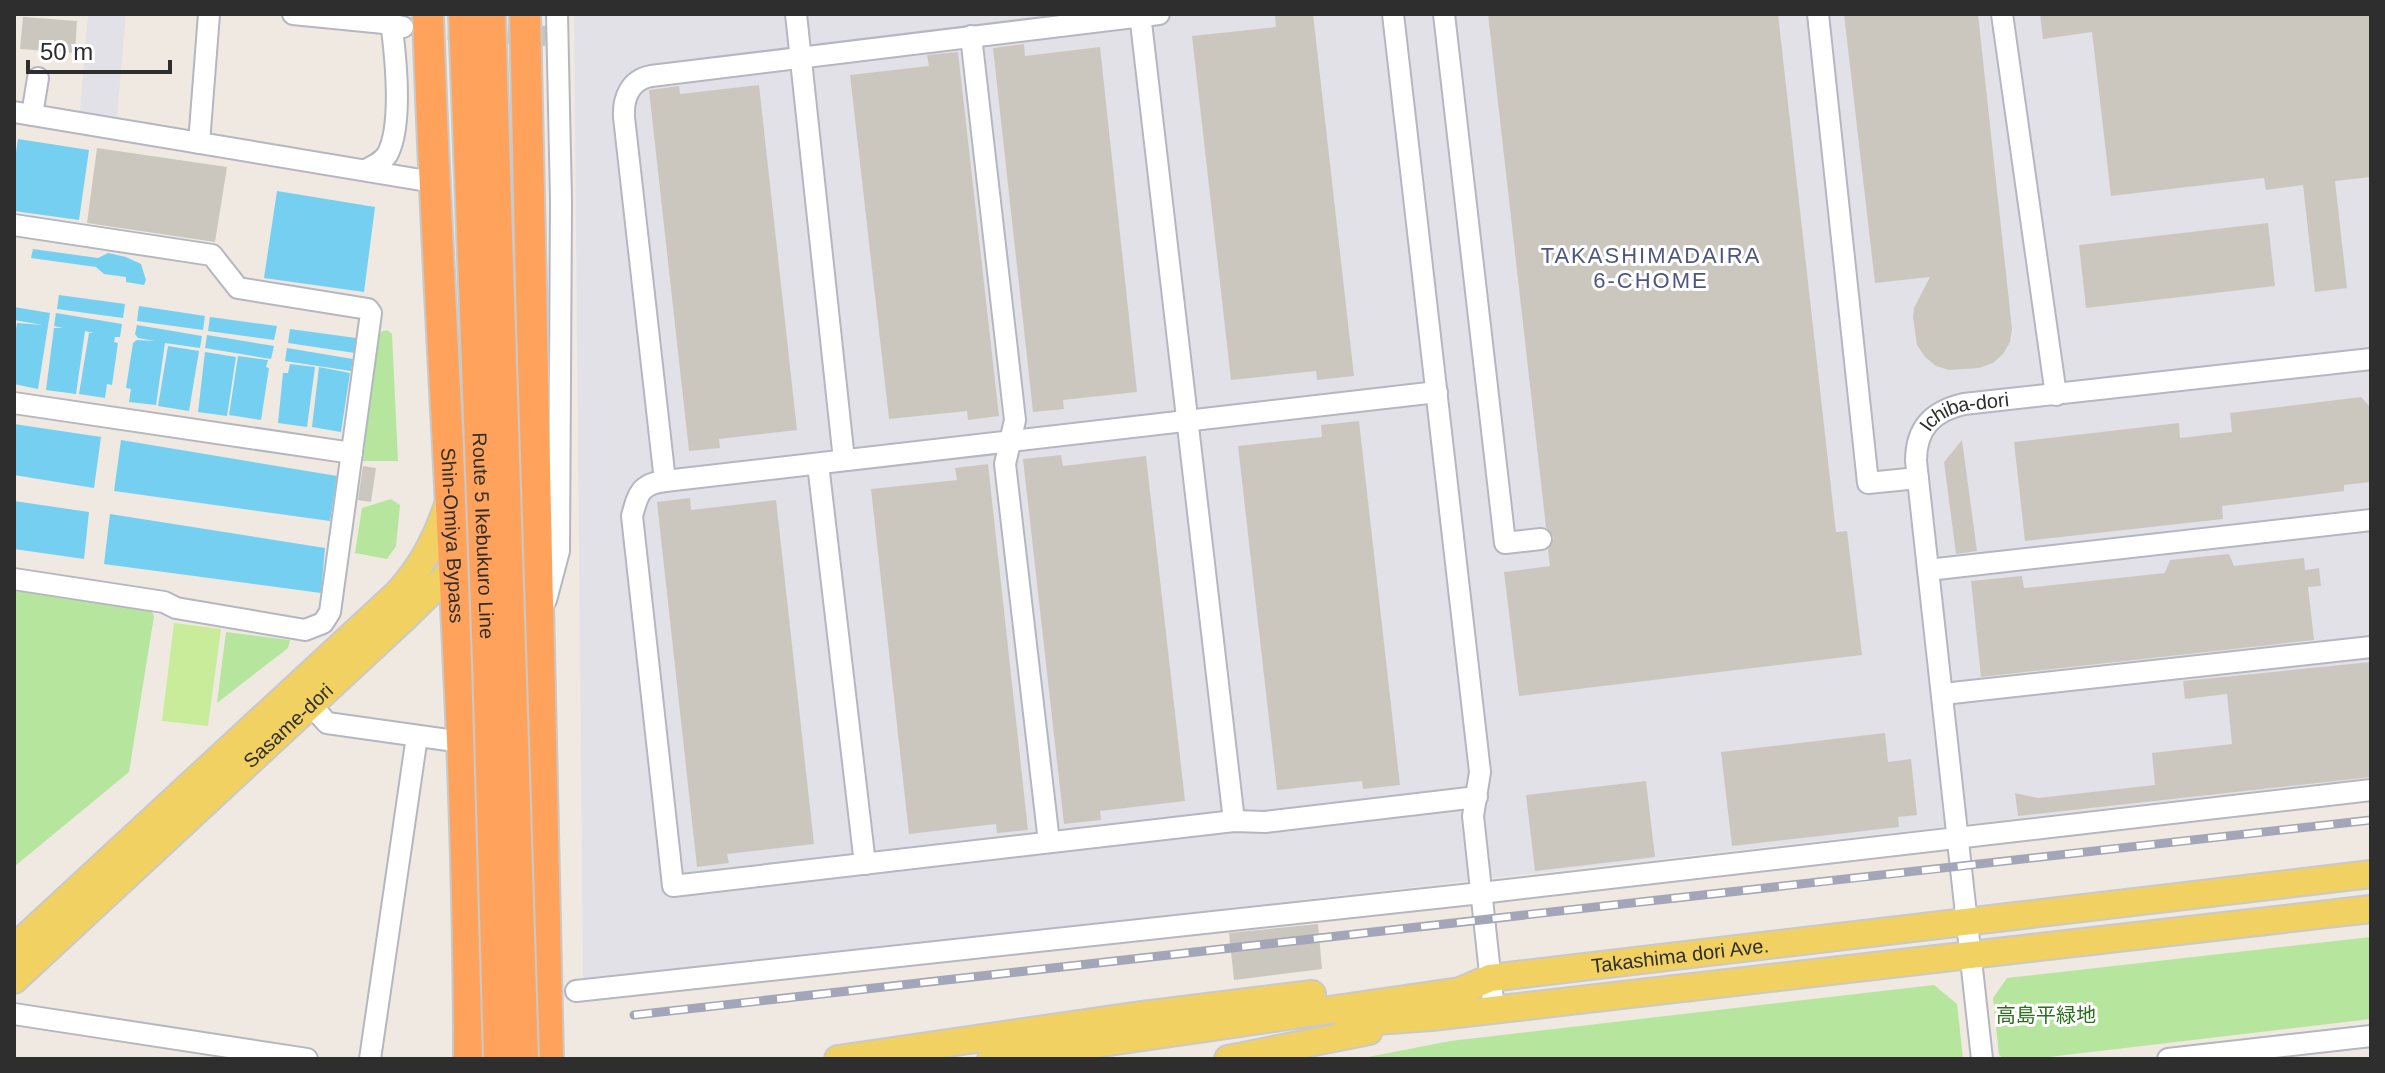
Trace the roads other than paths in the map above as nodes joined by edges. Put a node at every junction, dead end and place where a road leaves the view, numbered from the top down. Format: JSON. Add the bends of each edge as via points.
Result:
{"nodes":[{"id":1,"x":209,"y":14,"type":"edge"},
{"id":2,"x":293,"y":14,"type":"edge"},
{"id":3,"x":464,"y":14,"type":"edge"},
{"id":4,"x":490,"y":14,"type":"edge"},
{"id":5,"x":557,"y":14,"type":"edge"},
{"id":6,"x":796,"y":14,"type":"edge"},
{"id":7,"x":1393,"y":14,"type":"edge"},
{"id":8,"x":1444,"y":14,"type":"edge"},
{"id":9,"x":1818,"y":14,"type":"edge"},
{"id":10,"x":2002,"y":14,"type":"edge"},
{"id":11,"x":1147,"y":15,"type":"edge"},
{"id":12,"x":403,"y":20,"type":"edge"},
{"id":13,"x":543,"y":29,"type":"edge"},
{"id":14,"x":971,"y":36,"type":"junction"},
{"id":15,"x":802,"y":59,"type":"junction"},
{"id":16,"x":38,"y":78,"type":"dead end"},
{"id":17,"x":23,"y":114,"type":"edge"},
{"id":18,"x":199,"y":143,"type":"junction"},
{"id":19,"x":366,"y":170,"type":"junction"},
{"id":20,"x":433,"y":182,"type":"junction"},
{"id":21,"x":14,"y":225,"type":"edge"},
{"id":22,"x":2371,"y":359,"type":"edge"},
{"id":23,"x":1437,"y":392,"type":"junction"},
{"id":24,"x":2056,"y":395,"type":"junction"},
{"id":25,"x":14,"y":403,"type":"edge"},
{"id":26,"x":1187,"y":421,"type":"junction"},
{"id":27,"x":1010,"y":442,"type":"junction"},
{"id":28,"x":535,"y":452,"type":"junction"},
{"id":29,"x":352,"y":453,"type":"junction"},
{"id":30,"x":844,"y":460,"type":"junction"},
{"id":31,"x":818,"y":464,"type":"junction"},
{"id":32,"x":1918,"y":478,"type":"junction"},
{"id":33,"x":665,"y":481,"type":"junction"},
{"id":34,"x":451,"y":495,"type":"junction"},
{"id":35,"x":2371,"y":520,"type":"edge"},
{"id":36,"x":1541,"y":539,"type":"dead end"},
{"id":37,"x":454,"y":569,"type":"junction"},
{"id":38,"x":1928,"y":570,"type":"junction"},
{"id":39,"x":14,"y":579,"type":"edge"},
{"id":40,"x":539,"y":628,"type":"junction"},
{"id":41,"x":2371,"y":647,"type":"edge"},
{"id":42,"x":1943,"y":694,"type":"junction"},
{"id":43,"x":311,"y":705,"type":"junction"},
{"id":44,"x":417,"y":736,"type":"junction"},
{"id":45,"x":462,"y":742,"type":"junction"},
{"id":46,"x":2371,"y":790,"type":"edge"},
{"id":47,"x":1477,"y":797,"type":"junction"},
{"id":48,"x":1234,"y":821,"type":"junction"},
{"id":49,"x":1958,"y":837,"type":"junction"},
{"id":50,"x":1049,"y":842,"type":"junction"},
{"id":51,"x":865,"y":864,"type":"junction"},
{"id":52,"x":2371,"y":874,"type":"edge"},
{"id":53,"x":1481,"y":893,"type":"junction"},
{"id":54,"x":2371,"y":909,"type":"edge"},
{"id":55,"x":1968,"y":920,"type":"junction"},
{"id":56,"x":14,"y":948,"type":"edge"},
{"id":57,"x":1972,"y":953,"type":"junction"},
{"id":58,"x":1490,"y":978,"type":"junction"},
{"id":59,"x":14,"y":980,"type":"edge"},
{"id":60,"x":576,"y":991,"type":"dead end"},
{"id":61,"x":1494,"y":1010,"type":"junction"},
{"id":62,"x":14,"y":1014,"type":"edge"},
{"id":63,"x":1431,"y":1017,"type":"junction"},
{"id":64,"x":2371,"y":1036,"type":"edge"},
{"id":65,"x":2239,"y":1055,"type":"edge"},
{"id":66,"x":307,"y":1059,"type":"edge"},
{"id":67,"x":370,"y":1059,"type":"edge"},
{"id":68,"x":469,"y":1059,"type":"edge"},
{"id":69,"x":499,"y":1059,"type":"edge"},
{"id":70,"x":523,"y":1059,"type":"edge"},
{"id":71,"x":548,"y":1059,"type":"edge"},
{"id":72,"x":838,"y":1059,"type":"edge"},
{"id":73,"x":991,"y":1059,"type":"edge"},
{"id":74,"x":1091,"y":1059,"type":"edge"},
{"id":75,"x":1228,"y":1059,"type":"edge"},
{"id":76,"x":1982,"y":1059,"type":"edge"},
{"id":77,"x":2168,"y":1059,"type":"edge"}],
"edges":[{"from":1,"to":18,"type":"street"},
{"from":2,"to":12,"type":"street"},
{"from":3,"to":69,"type":"highway","name":"Route 5 Ikebukuro Line","bridge":true},
{"from":4,"to":70,"type":"highway","name":"Route 5 Ikebukuro Line","bridge":true},
{"from":5,"to":13,"type":"street"},
{"from":6,"to":15,"type":"street"},
{"from":7,"to":23,"type":"street"},
{"from":8,"to":36,"type":"street","via":[[1505,543]]},
{"from":9,"to":32,"type":"street","via":[[1868,483]]},
{"from":10,"to":24,"type":"street"},
{"from":11,"to":14,"type":"street"},
{"from":11,"to":26,"type":"street"},
{"from":12,"to":19,"type":"street","via":[[397,123],[389,153]]},
{"from":12,"to":20,"type":"highway","name":"Shin-Omiya Bypass"},
{"from":13,"to":28,"type":"highway"},
{"from":13,"to":40,"type":"street","via":[[561,201],[559,551]]},
{"from":14,"to":15,"type":"street"},
{"from":14,"to":27,"type":"street","via":[[1015,420]]},
{"from":15,"to":30,"type":"street"},
{"from":15,"to":33,"type":"street","via":[[643,78],[626,98]]},
{"from":16,"to":17,"type":"street"},
{"from":17,"to":18,"type":"street"},
{"from":18,"to":19,"type":"street"},
{"from":19,"to":20,"type":"street"},
{"from":20,"to":34,"type":"highway","name":"Shin-Omiya Bypass"},
{"from":21,"to":29,"type":"street","via":[[212,255],[238,288],[368,309]]},
{"from":22,"to":24,"type":"street","name":"Ichiba-dori"},
{"from":23,"to":26,"type":"street"},
{"from":23,"to":47,"type":"street","via":[[1480,772]]},
{"from":24,"to":32,"type":"street","name":"Ichiba-dori","via":[[1964,404],[1939,413],[1918,438]]},
{"from":25,"to":29,"type":"street"},
{"from":26,"to":27,"type":"street"},
{"from":26,"to":48,"type":"street"},
{"from":27,"to":30,"type":"street"},
{"from":27,"to":50,"type":"street","via":[[1005,464]]},
{"from":28,"to":37,"type":"main road","name":"Sasame-dori","via":[[518,496],[496,528]]},
{"from":28,"to":40,"type":"highway"},
{"from":29,"to":39,"type":"street","via":[[330,612],[315,628]]},
{"from":30,"to":31,"type":"street"},
{"from":31,"to":33,"type":"street"},
{"from":31,"to":51,"type":"street"},
{"from":32,"to":38,"type":"street","name":"Ichiba-dori"},
{"from":33,"to":51,"type":"street","via":[[642,490],[632,516],[673,886]]},
{"from":34,"to":37,"type":"highway","name":"Shin-Omiya Bypass"},
{"from":34,"to":56,"type":"main road","name":"Sasame-dori","via":[[437,537],[398,593]]},
{"from":35,"to":38,"type":"street"},
{"from":37,"to":43,"type":"main road","name":"Sasame-dori"},
{"from":37,"to":45,"type":"highway","name":"Shin-Omiya Bypass"},
{"from":38,"to":42,"type":"street","name":"Ichiba-dori"},
{"from":40,"to":71,"type":"highway"},
{"from":41,"to":42,"type":"street"},
{"from":42,"to":49,"type":"street","name":"Ichiba-dori"},
{"from":43,"to":44,"type":"street","via":[[327,723]]},
{"from":43,"to":59,"type":"main road","name":"Sasame-dori"},
{"from":44,"to":45,"type":"street"},
{"from":44,"to":67,"type":"street"},
{"from":45,"to":68,"type":"highway","name":"Shin-Omiya Bypass"},
{"from":46,"to":49,"type":"street"},
{"from":47,"to":48,"type":"street","via":[[1265,822]]},
{"from":47,"to":53,"type":"street","via":[[1473,816]]},
{"from":48,"to":50,"type":"street"},
{"from":49,"to":53,"type":"street"},
{"from":49,"to":55,"type":"street","name":"Ichiba-dori"},
{"from":50,"to":51,"type":"street"},
{"from":52,"to":55,"type":"main road","name":"Takashima dori Ave."},
{"from":53,"to":58,"type":"street"},
{"from":53,"to":60,"type":"street"},
{"from":54,"to":57,"type":"main road","name":"Takashima dori Ave."},
{"from":55,"to":57,"type":"street","name":"Ichiba-dori"},
{"from":55,"to":58,"type":"main road","name":"Takashima dori Ave."},
{"from":57,"to":61,"type":"main road","name":"Takashima dori Ave."},
{"from":57,"to":76,"type":"street","name":"Ichiba-dori"},
{"from":58,"to":61,"type":"street"},
{"from":58,"to":72,"type":"main road","via":[[1458,974]]},
{"from":58,"to":73,"type":"main road","name":"Takashima dori Ave.","via":[[1460,991]]},
{"from":61,"to":63,"type":"main road","name":"Takashima dori Ave."},
{"from":62,"to":66,"type":"street"},
{"from":63,"to":74,"type":"main road","name":"Takashima dori Ave.","via":[[1292,1026]]},
{"from":63,"to":75,"type":"main road"},
{"from":64,"to":65,"type":"street"},
{"from":65,"to":77,"type":"street"}]}
